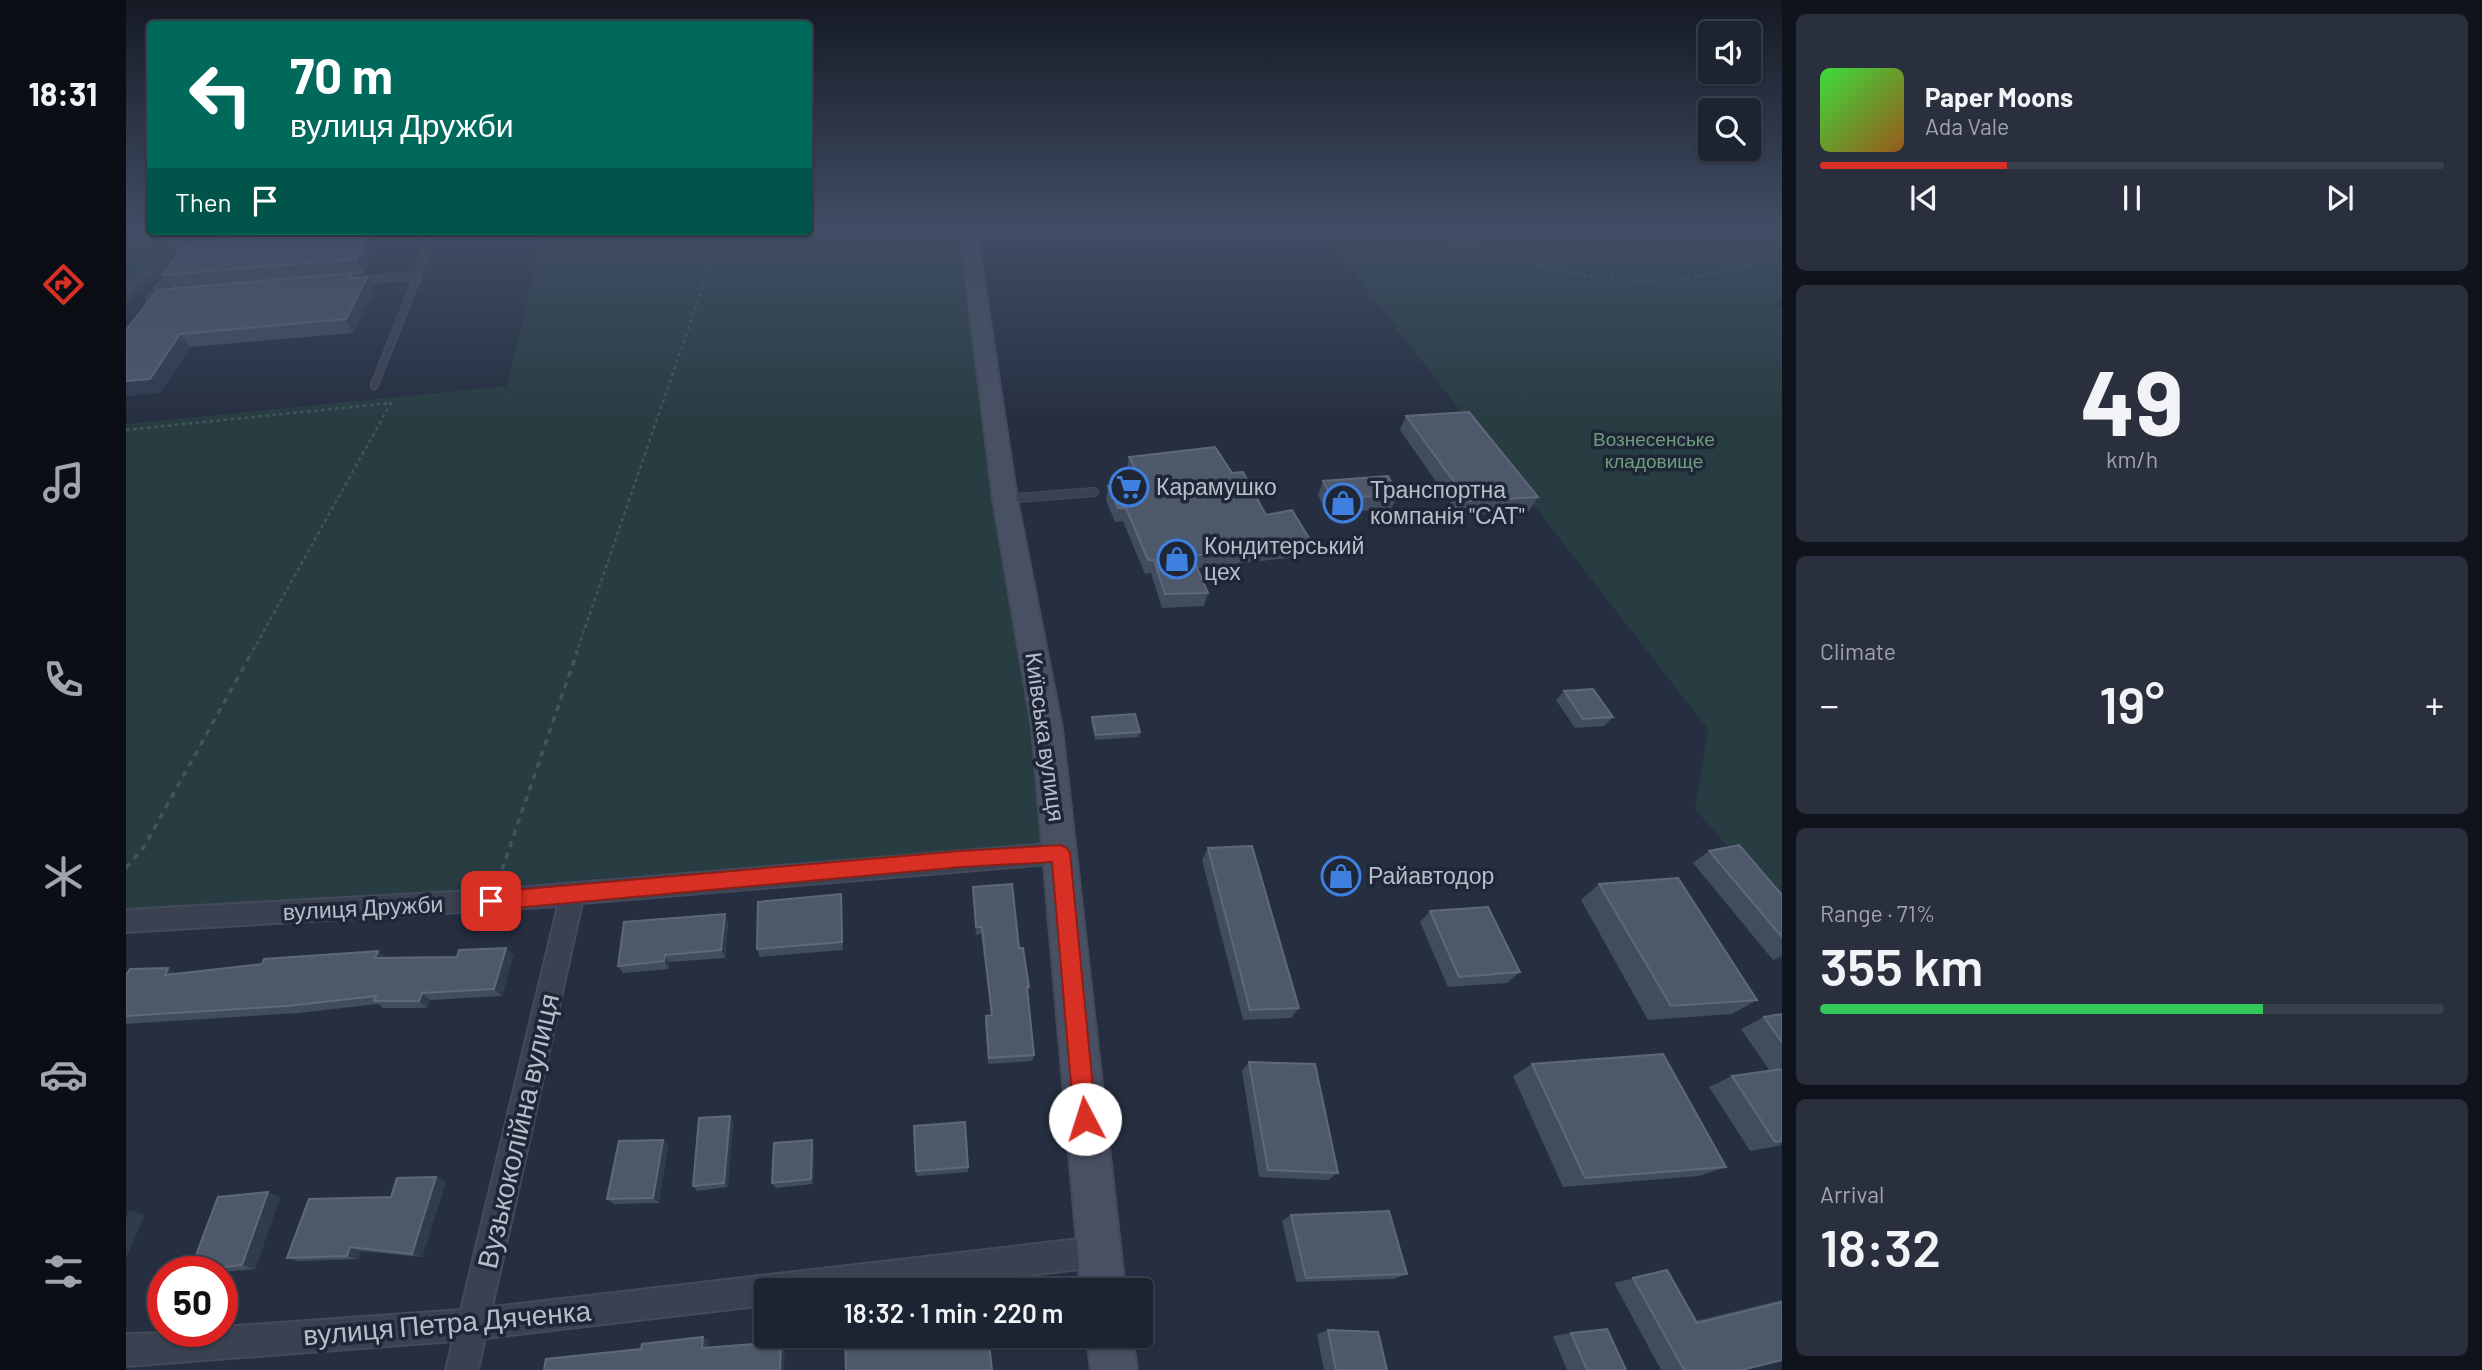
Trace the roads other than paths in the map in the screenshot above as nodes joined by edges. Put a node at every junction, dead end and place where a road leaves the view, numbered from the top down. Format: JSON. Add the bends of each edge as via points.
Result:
{"nodes":[{"id":1,"x":155,"y":293,"type":"edge"},
{"id":2,"x":411,"y":293,"type":"edge"},
{"id":3,"x":977,"y":293,"type":"edge"},
{"id":4,"x":177,"y":297,"type":"edge"},
{"id":5,"x":374,"y":386,"type":"dead end"},
{"id":6,"x":1094,"y":492,"type":"dead end"},
{"id":7,"x":1004,"y":499,"type":"junction"},
{"id":8,"x":1060,"y":853,"type":"junction"},
{"id":9,"x":573,"y":892,"type":"junction"},
{"id":10,"x":126,"y":921,"type":"edge"},
{"id":11,"x":1097,"y":1251,"type":"junction"},
{"id":12,"x":869,"y":1278,"type":"edge"},
{"id":13,"x":1100,"y":1278,"type":"edge"},
{"id":14,"x":754,"y":1292,"type":"edge"},
{"id":15,"x":474,"y":1324,"type":"junction"},
{"id":16,"x":1111,"y":1348,"type":"edge"},
{"id":17,"x":126,"y":1349,"type":"edge"},
{"id":18,"x":463,"y":1370,"type":"edge"},
{"id":19,"x":1114,"y":1370,"type":"edge"}],
"edges":[{"from":1,"to":4,"type":"lane","via":[[150,299]]},
{"from":2,"to":5,"type":"lane"},
{"from":3,"to":7,"type":"main road","name":"Київська вулиця"},
{"from":6,"to":7,"type":"lane"},
{"from":7,"to":8,"type":"main road","name":"Київська вулиця","via":[[1047,728]]},
{"from":8,"to":9,"type":"street","name":"вулиця Дружби"},
{"from":8,"to":11,"type":"main road","name":"Київська вулиця"},
{"from":9,"to":10,"type":"street","name":"вулиця Дружби","via":[[491,901]]},
{"from":9,"to":15,"type":"street","name":"Вузькоколійна вулиця"},
{"from":11,"to":12,"type":"street","name":"вулиця Петра Дяченка"},
{"from":11,"to":13,"type":"main road","name":"Київська вулиця"},
{"from":14,"to":15,"type":"street","name":"вулиця Петра Дяченка"},
{"from":15,"to":17,"type":"street","name":"вулиця Петра Дяченка"},
{"from":15,"to":18,"type":"street","name":"Вузькоколійна вулиця"},
{"from":16,"to":19,"type":"main road"}]}
